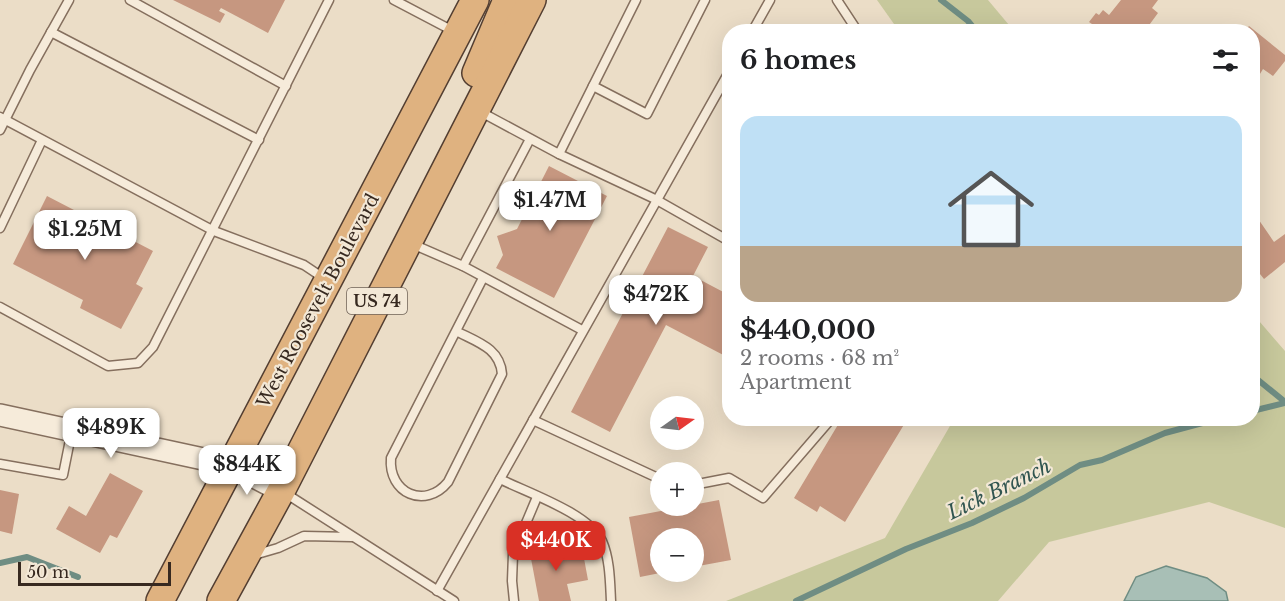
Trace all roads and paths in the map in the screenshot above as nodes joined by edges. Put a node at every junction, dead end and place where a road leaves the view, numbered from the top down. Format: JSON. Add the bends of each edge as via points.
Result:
{"nodes":[{"id":1,"x":69,"y":0,"type":"edge"},
{"id":2,"x":130,"y":0,"type":"edge"},
{"id":3,"x":329,"y":0,"type":"edge"},
{"id":4,"x":394,"y":0,"type":"edge"},
{"id":5,"x":475,"y":0,"type":"edge"},
{"id":6,"x":507,"y":0,"type":"edge"},
{"id":7,"x":532,"y":0,"type":"edge"},
{"id":8,"x":636,"y":0,"type":"edge"},
{"id":9,"x":705,"y":0,"type":"edge"},
{"id":10,"x":770,"y":0,"type":"edge"},
{"id":11,"x":837,"y":0,"type":"edge"},
{"id":12,"x":756,"y":24,"type":"edge"},
{"id":13,"x":853,"y":24,"type":"edge"},
{"id":14,"x":51,"y":32,"type":"junction"},
{"id":15,"x":458,"y":34,"type":"junction"},
{"id":16,"x":722,"y":84,"type":"edge"},
{"id":17,"x":286,"y":86,"type":"junction"},
{"id":18,"x":593,"y":86,"type":"junction"},
{"id":19,"x":475,"y":108,"type":"junction"},
{"id":20,"x":2,"y":119,"type":"edge"},
{"id":21,"x":0,"y":130,"type":"edge"},
{"id":22,"x":530,"y":139,"type":"junction"},
{"id":23,"x":42,"y":140,"type":"junction"},
{"id":24,"x":259,"y":140,"type":"junction"},
{"id":25,"x":559,"y":154,"type":"junction"},
{"id":26,"x":446,"y":165,"type":"junction"},
{"id":27,"x":656,"y":199,"type":"junction"},
{"id":28,"x":0,"y":228,"type":"edge"},
{"id":29,"x":214,"y":231,"type":"junction"},
{"id":30,"x":722,"y":237,"type":"edge"},
{"id":31,"x":407,"y":241,"type":"junction"},
{"id":32,"x":463,"y":266,"type":"junction"},
{"id":33,"x":483,"y":278,"type":"junction"},
{"id":34,"x":328,"y":280,"type":"junction"},
{"id":35,"x":0,"y":307,"type":"edge"},
{"id":36,"x":582,"y":330,"type":"junction"},
{"id":37,"x":456,"y":331,"type":"junction"},
{"id":38,"x":0,"y":415,"type":"edge"},
{"id":39,"x":533,"y":420,"type":"junction"},
{"id":40,"x":825,"y":426,"type":"edge"},
{"id":41,"x":72,"y":430,"type":"junction"},
{"id":42,"x":0,"y":464,"type":"edge"},
{"id":43,"x":231,"y":465,"type":"junction"},
{"id":44,"x":650,"y":474,"type":"edge"},
{"id":45,"x":500,"y":479,"type":"junction"},
{"id":46,"x":704,"y":483,"type":"edge"},
{"id":47,"x":280,"y":491,"type":"junction"},
{"id":48,"x":537,"y":497,"type":"junction"},
{"id":49,"x":353,"y":537,"type":"junction"},
{"id":50,"x":245,"y":557,"type":"junction"},
{"id":51,"x":438,"y":591,"type":"junction"},
{"id":52,"x":160,"y":601,"type":"edge"},
{"id":53,"x":221,"y":601,"type":"edge"},
{"id":54,"x":454,"y":601,"type":"edge"},
{"id":55,"x":514,"y":601,"type":"edge"},
{"id":56,"x":611,"y":601,"type":"edge"}],
"edges":[{"from":1,"to":14,"type":"lane"},
{"from":2,"to":17,"type":"lane"},
{"from":3,"to":17,"type":"lane"},
{"from":4,"to":15,"type":"lane"},
{"from":5,"to":15,"type":"highway","name":"West Roosevelt Boulevard","number":"US 74"},
{"from":6,"to":26,"type":"highway","via":[[467,92]]},
{"from":7,"to":19,"type":"highway","number":"US 74"},
{"from":8,"to":18,"type":"lane"},
{"from":9,"to":18,"type":"lane","via":[[647,114]]},
{"from":10,"to":12,"type":"lane"},
{"from":11,"to":13,"type":"lane"},
{"from":14,"to":20,"type":"lane"},
{"from":14,"to":24,"type":"lane"},
{"from":15,"to":34,"type":"highway","name":"West Roosevelt Boulevard","number":"US 74"},
{"from":16,"to":27,"type":"lane"},
{"from":17,"to":24,"type":"lane"},
{"from":18,"to":25,"type":"lane"},
{"from":19,"to":22,"type":"lane"},
{"from":19,"to":26,"type":"highway","number":"US 74"},
{"from":20,"to":21,"type":"lane"},
{"from":20,"to":23,"type":"lane"},
{"from":22,"to":25,"type":"lane"},
{"from":22,"to":32,"type":"lane"},
{"from":23,"to":28,"type":"lane"},
{"from":23,"to":29,"type":"lane"},
{"from":24,"to":29,"type":"lane"},
{"from":25,"to":27,"type":"lane"},
{"from":26,"to":31,"type":"highway","number":"US 74"},
{"from":27,"to":30,"type":"lane"},
{"from":27,"to":36,"type":"lane"},
{"from":29,"to":34,"type":"lane","via":[[304,265]]},
{"from":29,"to":35,"type":"lane","via":[[153,347],[138,363],[108,366]]},
{"from":31,"to":32,"type":"lane"},
{"from":31,"to":47,"type":"highway","number":"US 74"},
{"from":32,"to":33,"type":"lane"},
{"from":33,"to":36,"type":"lane"},
{"from":33,"to":37,"type":"lane"},
{"from":34,"to":43,"type":"highway","name":"West Roosevelt Boulevard","number":"US 74"},
{"from":36,"to":39,"type":"lane"},
{"from":37,"to":37,"type":"lane","via":[[490,349],[501,361],[502,374],[448,482],[431,496],[419,496],[405,491],[394,480],[391,458]]},
{"from":38,"to":41,"type":"street"},
{"from":39,"to":44,"type":"lane"},
{"from":39,"to":45,"type":"lane"},
{"from":40,"to":46,"type":"lane","via":[[763,498],[729,478]]},
{"from":41,"to":42,"type":"lane","via":[[63,475]]},
{"from":41,"to":43,"type":"street"},
{"from":43,"to":47,"type":"street"},
{"from":43,"to":52,"type":"highway","name":"West Roosevelt Boulevard","number":"US 74"},
{"from":45,"to":48,"type":"lane"},
{"from":45,"to":51,"type":"lane"},
{"from":47,"to":49,"type":"lane"},
{"from":47,"to":50,"type":"highway","number":"US 74"},
{"from":48,"to":55,"type":"lane","via":[[513,554]]},
{"from":48,"to":56,"type":"lane","via":[[582,518],[594,528],[603,543],[609,567]]},
{"from":49,"to":50,"type":"lane","via":[[304,536]]},
{"from":49,"to":51,"type":"lane"},
{"from":50,"to":53,"type":"highway","number":"US 74"},
{"from":51,"to":54,"type":"lane"}]}
